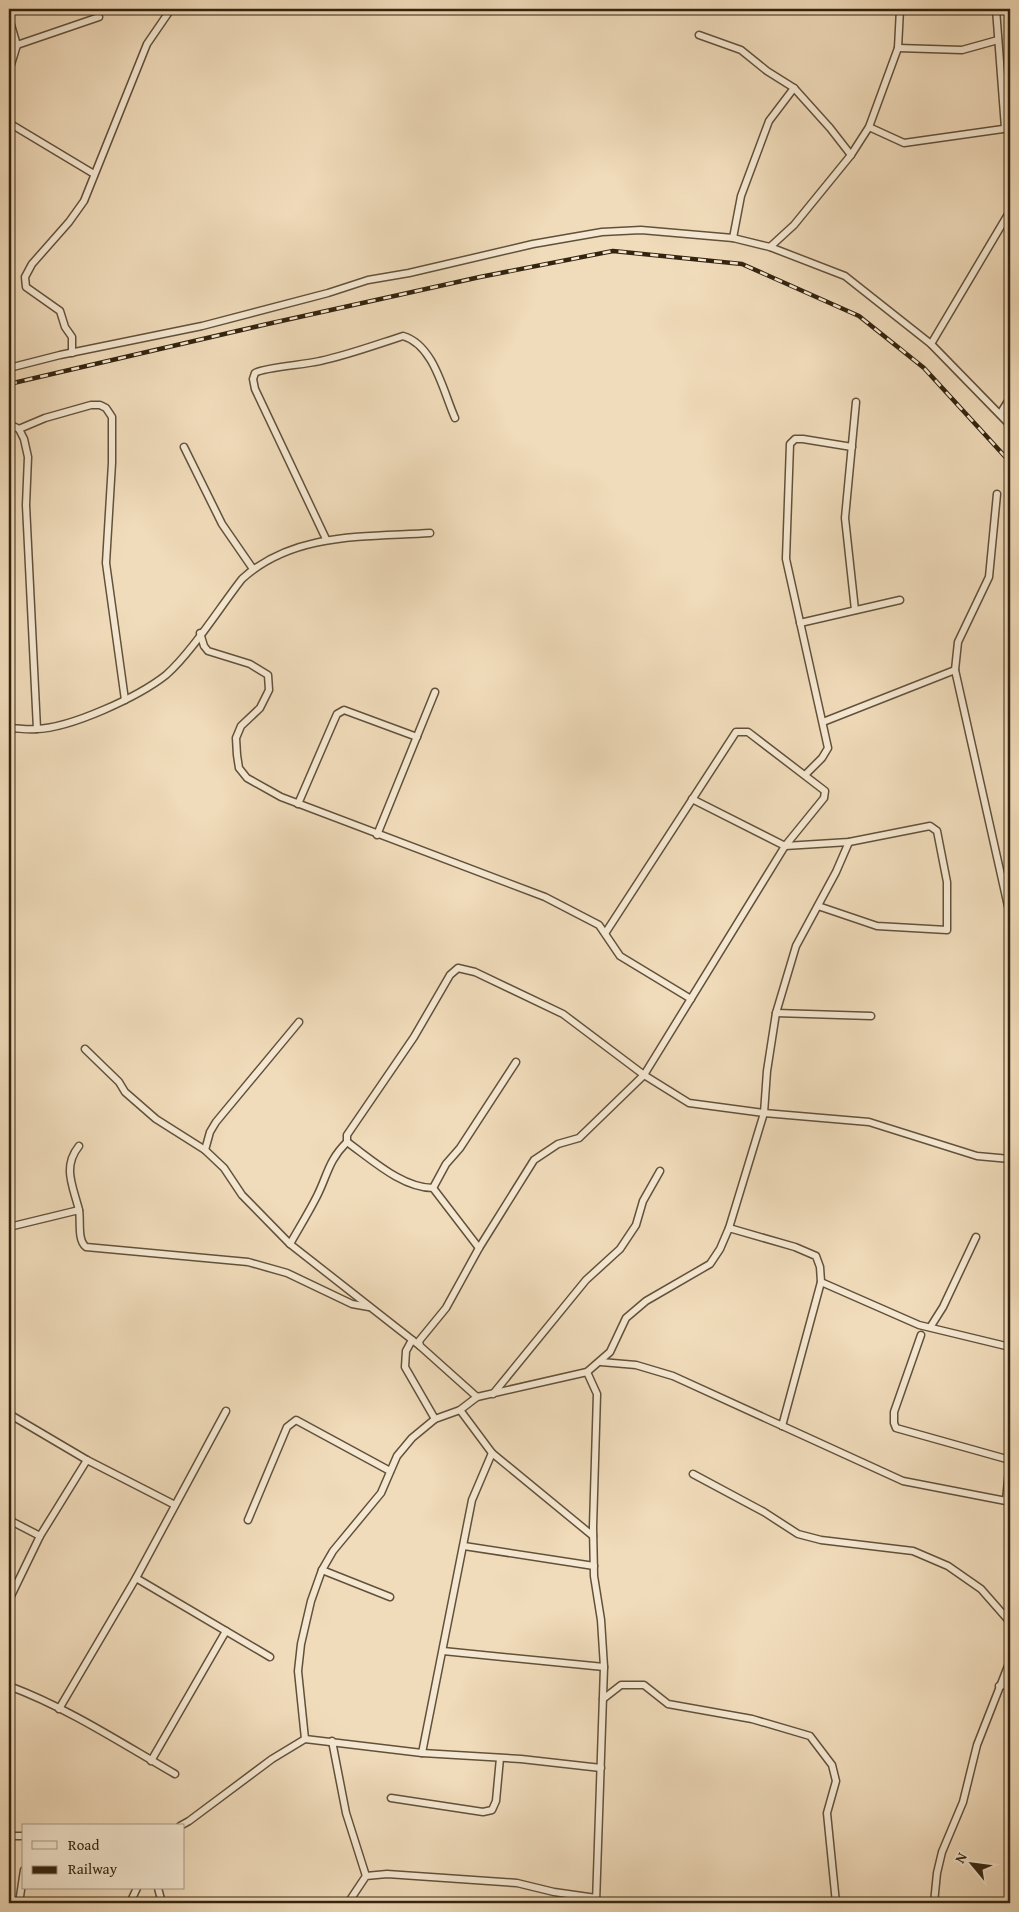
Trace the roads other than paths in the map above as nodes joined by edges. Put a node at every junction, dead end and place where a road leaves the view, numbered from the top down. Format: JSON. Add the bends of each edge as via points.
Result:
{"nodes":[{"id":1,"x":171,"y":9,"type":"edge"},
{"id":2,"x":900,"y":9,"type":"edge"},
{"id":3,"x":996,"y":9,"type":"edge"},
{"id":4,"x":99,"y":17,"type":"dead end"},
{"id":5,"x":9,"y":18,"type":"edge"},
{"id":6,"x":699,"y":35,"type":"dead end"},
{"id":7,"x":998,"y":40,"type":"junction"},
{"id":8,"x":17,"y":45,"type":"junction"},
{"id":9,"x":898,"y":48,"type":"junction"},
{"id":10,"x":9,"y":71,"type":"edge"},
{"id":11,"x":794,"y":88,"type":"junction"},
{"id":12,"x":9,"y":123,"type":"edge"},
{"id":13,"x":869,"y":127,"type":"junction"},
{"id":14,"x":1008,"y":128,"type":"edge"},
{"id":15,"x":851,"y":155,"type":"junction"},
{"id":16,"x":94,"y":174,"type":"junction"},
{"id":17,"x":1010,"y":211,"type":"edge"},
{"id":18,"x":733,"y":238,"type":"junction"},
{"id":19,"x":770,"y":247,"type":"junction"},
{"id":20,"x":932,"y":344,"type":"junction"},
{"id":21,"x":72,"y":353,"type":"junction"},
{"id":22,"x":9,"y":368,"type":"edge"},
{"id":23,"x":1010,"y":398,"type":"edge"},
{"id":24,"x":856,"y":402,"type":"dead end"},
{"id":25,"x":1000,"y":414,"type":"junction"},
{"id":26,"x":454,"y":418,"type":"dead end"},
{"id":27,"x":9,"y":424,"type":"edge"},
{"id":28,"x":1010,"y":425,"type":"edge"},
{"id":29,"x":19,"y":429,"type":"junction"},
{"id":30,"x":184,"y":447,"type":"dead end"},
{"id":31,"x":852,"y":447,"type":"junction"},
{"id":32,"x":997,"y":494,"type":"dead end"},
{"id":33,"x":430,"y":533,"type":"dead end"},
{"id":34,"x":326,"y":539,"type":"junction"},
{"id":35,"x":253,"y":569,"type":"junction"},
{"id":36,"x":900,"y":600,"type":"dead end"},
{"id":37,"x":855,"y":610,"type":"junction"},
{"id":38,"x":800,"y":623,"type":"junction"},
{"id":39,"x":200,"y":634,"type":"junction"},
{"id":40,"x":955,"y":670,"type":"junction"},
{"id":41,"x":435,"y":692,"type":"dead end"},
{"id":42,"x":125,"y":700,"type":"junction"},
{"id":43,"x":823,"y":722,"type":"junction"},
{"id":44,"x":9,"y":728,"type":"edge"},
{"id":45,"x":37,"y":730,"type":"junction"},
{"id":46,"x":417,"y":737,"type":"junction"},
{"id":47,"x":806,"y":774,"type":"junction"},
{"id":48,"x":692,"y":799,"type":"junction"},
{"id":49,"x":298,"y":804,"type":"junction"},
{"id":50,"x":377,"y":834,"type":"junction"},
{"id":51,"x":849,"y":842,"type":"junction"},
{"id":52,"x":785,"y":846,"type":"junction"},
{"id":53,"x":1003,"y":877,"type":"junction"},
{"id":54,"x":1010,"y":880,"type":"edge"},
{"id":55,"x":818,"y":906,"type":"junction"},
{"id":56,"x":1010,"y":915,"type":"edge"},
{"id":57,"x":606,"y":932,"type":"junction"},
{"id":58,"x":692,"y":999,"type":"junction"},
{"id":59,"x":776,"y":1013,"type":"junction"},
{"id":60,"x":870,"y":1016,"type":"dead end"},
{"id":61,"x":299,"y":1022,"type":"dead end"},
{"id":62,"x":85,"y":1049,"type":"dead end"},
{"id":63,"x":516,"y":1062,"type":"dead end"},
{"id":64,"x":644,"y":1075,"type":"junction"},
{"id":65,"x":764,"y":1113,"type":"junction"},
{"id":66,"x":347,"y":1142,"type":"junction"},
{"id":67,"x":79,"y":1146,"type":"dead end"},
{"id":68,"x":205,"y":1150,"type":"junction"},
{"id":69,"x":1010,"y":1159,"type":"edge"},
{"id":70,"x":660,"y":1171,"type":"dead end"},
{"id":71,"x":433,"y":1188,"type":"junction"},
{"id":72,"x":79,"y":1210,"type":"junction"},
{"id":73,"x":9,"y":1227,"type":"edge"},
{"id":74,"x":729,"y":1228,"type":"junction"},
{"id":75,"x":976,"y":1237,"type":"dead end"},
{"id":76,"x":290,"y":1244,"type":"junction"},
{"id":77,"x":479,"y":1248,"type":"junction"},
{"id":78,"x":821,"y":1282,"type":"junction"},
{"id":79,"x":370,"y":1307,"type":"junction"},
{"id":80,"x":931,"y":1326,"type":"junction"},
{"id":81,"x":921,"y":1335,"type":"dead end"},
{"id":82,"x":412,"y":1340,"type":"junction"},
{"id":83,"x":420,"y":1346,"type":"junction"},
{"id":84,"x":1010,"y":1347,"type":"edge"},
{"id":85,"x":601,"y":1362,"type":"junction"},
{"id":86,"x":587,"y":1372,"type":"junction"},
{"id":87,"x":493,"y":1394,"type":"junction"},
{"id":88,"x":476,"y":1398,"type":"junction"},
{"id":89,"x":460,"y":1410,"type":"junction"},
{"id":90,"x":226,"y":1411,"type":"dead end"},
{"id":91,"x":9,"y":1414,"type":"edge"},
{"id":92,"x":435,"y":1419,"type":"junction"},
{"id":93,"x":782,"y":1426,"type":"junction"},
{"id":94,"x":492,"y":1453,"type":"junction"},
{"id":95,"x":1010,"y":1459,"type":"edge"},
{"id":96,"x":87,"y":1460,"type":"junction"},
{"id":97,"x":390,"y":1471,"type":"junction"},
{"id":98,"x":693,"y":1474,"type":"dead end"},
{"id":99,"x":1008,"y":1503,"type":"edge"},
{"id":100,"x":175,"y":1506,"type":"junction"},
{"id":101,"x":9,"y":1520,"type":"edge"},
{"id":102,"x":248,"y":1520,"type":"dead end"},
{"id":103,"x":40,"y":1536,"type":"junction"},
{"id":104,"x":593,"y":1536,"type":"junction"},
{"id":105,"x":464,"y":1546,"type":"junction"},
{"id":106,"x":594,"y":1566,"type":"junction"},
{"id":107,"x":322,"y":1570,"type":"junction"},
{"id":108,"x":136,"y":1578,"type":"junction"},
{"id":109,"x":390,"y":1597,"type":"dead end"},
{"id":110,"x":9,"y":1600,"type":"edge"},
{"id":111,"x":1010,"y":1622,"type":"edge"},
{"id":112,"x":226,"y":1631,"type":"junction"},
{"id":113,"x":443,"y":1651,"type":"junction"},
{"id":114,"x":270,"y":1657,"type":"dead end"},
{"id":115,"x":1010,"y":1660,"type":"edge"},
{"id":116,"x":604,"y":1667,"type":"junction"},
{"id":117,"x":1010,"y":1684,"type":"edge"},
{"id":118,"x":9,"y":1686,"type":"edge"},
{"id":119,"x":999,"y":1686,"type":"junction"},
{"id":120,"x":603,"y":1699,"type":"junction"},
{"id":121,"x":59,"y":1709,"type":"junction"},
{"id":122,"x":305,"y":1739,"type":"junction"},
{"id":123,"x":332,"y":1741,"type":"junction"},
{"id":124,"x":422,"y":1753,"type":"junction"},
{"id":125,"x":500,"y":1758,"type":"junction"},
{"id":126,"x":151,"y":1760,"type":"junction"},
{"id":127,"x":601,"y":1768,"type":"junction"},
{"id":128,"x":175,"y":1774,"type":"dead end"},
{"id":129,"x":391,"y":1798,"type":"dead end"},
{"id":130,"x":184,"y":1824,"type":"edge"},
{"id":131,"x":9,"y":1836,"type":"edge"},
{"id":132,"x":22,"y":1836,"type":"edge"},
{"id":133,"x":366,"y":1876,"type":"junction"},
{"id":134,"x":22,"y":1883,"type":"edge"},
{"id":135,"x":136,"y":1890,"type":"edge"},
{"id":136,"x":159,"y":1890,"type":"edge"},
{"id":137,"x":596,"y":1901,"type":"edge"},
{"id":138,"x":19,"y":1903,"type":"edge"},
{"id":139,"x":130,"y":1903,"type":"edge"},
{"id":140,"x":162,"y":1903,"type":"edge"},
{"id":141,"x":348,"y":1903,"type":"edge"},
{"id":142,"x":836,"y":1903,"type":"edge"},
{"id":143,"x":934,"y":1903,"type":"edge"}],
"edges":[{"from":1,"to":16,"type":"street","via":[[147,44]]},
{"from":2,"to":9,"type":"street"},
{"from":3,"to":7,"type":"street"},
{"from":4,"to":8,"type":"street"},
{"from":5,"to":8,"type":"street"},
{"from":6,"to":11,"type":"street","via":[[741,50],[767,72]]},
{"from":7,"to":9,"type":"street","via":[[962,50]]},
{"from":7,"to":14,"type":"street"},
{"from":8,"to":10,"type":"street"},
{"from":9,"to":13,"type":"street"},
{"from":11,"to":15,"type":"street"},
{"from":11,"to":18,"type":"street","via":[[769,122],[741,196]]},
{"from":12,"to":16,"type":"street"},
{"from":13,"to":14,"type":"street","via":[[904,143]]},
{"from":13,"to":15,"type":"street"},
{"from":15,"to":19,"type":"street","via":[[794,224]]},
{"from":16,"to":21,"type":"street","via":[[84,201],[25,277],[26,287],[60,310],[65,327],[72,336]]},
{"from":17,"to":20,"type":"street"},
{"from":18,"to":19,"type":"street"},
{"from":18,"to":21,"type":"street","via":[[641,230],[602,232],[533,244],[368,280],[202,326]]},
{"from":19,"to":20,"type":"street","via":[[845,276]]},
{"from":20,"to":25,"type":"street"},
{"from":21,"to":22,"type":"street"},
{"from":23,"to":25,"type":"street"},
{"from":24,"to":31,"type":"street"},
{"from":25,"to":28,"type":"street"},
{"from":26,"to":34,"type":"street","via":[[428,354],[412,338],[403,336],[321,361],[255,373],[255,389]]},
{"from":27,"to":29,"type":"street"},
{"from":29,"to":42,"type":"street","via":[[92,405],[106,408],[112,417],[106,563]]},
{"from":29,"to":45,"type":"street","via":[[28,457],[26,505]]},
{"from":30,"to":35,"type":"street","via":[[222,524]]},
{"from":31,"to":37,"type":"street","via":[[845,518]]},
{"from":31,"to":38,"type":"street","via":[[803,439],[795,439],[790,444],[786,559]]},
{"from":32,"to":40,"type":"street","via":[[989,577],[958,642]]},
{"from":33,"to":34,"type":"street"},
{"from":34,"to":35,"type":"street","via":[[279,553]]},
{"from":35,"to":39,"type":"street","via":[[242,578]]},
{"from":36,"to":37,"type":"street"},
{"from":37,"to":38,"type":"street"},
{"from":38,"to":43,"type":"street"},
{"from":39,"to":42,"type":"street","via":[[165,675]]},
{"from":39,"to":49,"type":"street","via":[[208,651],[250,664],[268,675],[269,690],[260,708],[241,726],[236,738],[239,768],[247,778]]},
{"from":40,"to":43,"type":"street"},
{"from":40,"to":53,"type":"street"},
{"from":41,"to":46,"type":"street"},
{"from":42,"to":45,"type":"street","via":[[78,720]]},
{"from":43,"to":47,"type":"street","via":[[828,748]]},
{"from":44,"to":45,"type":"street"},
{"from":46,"to":49,"type":"street","via":[[344,710],[337,714]]},
{"from":46,"to":50,"type":"street"},
{"from":47,"to":48,"type":"street","via":[[748,732],[736,732]]},
{"from":47,"to":52,"type":"street","via":[[825,790],[824,798]]},
{"from":48,"to":52,"type":"street"},
{"from":48,"to":57,"type":"street"},
{"from":49,"to":50,"type":"street"},
{"from":50,"to":57,"type":"street","via":[[544,897],[599,925]]},
{"from":51,"to":52,"type":"street"},
{"from":51,"to":55,"type":"street"},
{"from":51,"to":55,"type":"street","via":[[925,826],[937,831],[947,882],[946,930],[876,926]]},
{"from":52,"to":58,"type":"street"},
{"from":53,"to":54,"type":"street"},
{"from":53,"to":56,"type":"street"},
{"from":55,"to":59,"type":"street","via":[[796,946]]},
{"from":57,"to":58,"type":"street","via":[[620,956]]},
{"from":58,"to":64,"type":"street"},
{"from":59,"to":60,"type":"street"},
{"from":59,"to":65,"type":"street"},
{"from":61,"to":68,"type":"street","via":[[216,1122]]},
{"from":62,"to":68,"type":"street","via":[[125,1092],[156,1119]]},
{"from":63,"to":71,"type":"street"},
{"from":64,"to":65,"type":"street","via":[[689,1103]]},
{"from":64,"to":66,"type":"street","via":[[563,1014],[475,972],[458,968],[347,1135]]},
{"from":64,"to":77,"type":"street","via":[[578,1138],[558,1144],[534,1160]]},
{"from":65,"to":69,"type":"street","via":[[869,1122],[977,1156]]},
{"from":65,"to":74,"type":"street"},
{"from":66,"to":71,"type":"street","via":[[389,1172],[422,1188]]},
{"from":66,"to":76,"type":"street","via":[[336,1152],[318,1195]]},
{"from":67,"to":72,"type":"street","via":[[71,1156],[69,1166]]},
{"from":68,"to":76,"type":"street","via":[[224,1168],[242,1195]]},
{"from":70,"to":87,"type":"street","via":[[643,1201],[636,1225],[620,1249],[586,1280]]},
{"from":71,"to":77,"type":"street"},
{"from":72,"to":73,"type":"street"},
{"from":72,"to":79,"type":"street","via":[[80,1237],[86,1247],[248,1262],[287,1273],[352,1304]]},
{"from":74,"to":78,"type":"street","via":[[816,1256]]},
{"from":74,"to":85,"type":"street","via":[[710,1264],[646,1301],[626,1318],[610,1352]]},
{"from":75,"to":80,"type":"street"},
{"from":76,"to":79,"type":"street"},
{"from":77,"to":83,"type":"street","via":[[446,1308],[419,1341]]},
{"from":78,"to":80,"type":"street","via":[[920,1325]]},
{"from":78,"to":93,"type":"street"},
{"from":79,"to":82,"type":"street"},
{"from":80,"to":84,"type":"street"},
{"from":81,"to":95,"type":"street","via":[[894,1412],[896,1428]]},
{"from":82,"to":83,"type":"street"},
{"from":82,"to":92,"type":"street","via":[[406,1351],[405,1367]]},
{"from":83,"to":88,"type":"street"},
{"from":85,"to":86,"type":"street"},
{"from":85,"to":93,"type":"street","via":[[636,1365],[673,1376]]},
{"from":86,"to":87,"type":"street"},
{"from":86,"to":104,"type":"street","via":[[597,1394]]},
{"from":87,"to":88,"type":"street"},
{"from":88,"to":89,"type":"street"},
{"from":89,"to":92,"type":"street"},
{"from":89,"to":94,"type":"street"},
{"from":90,"to":100,"type":"street"},
{"from":91,"to":96,"type":"street"},
{"from":92,"to":97,"type":"street","via":[[412,1438]]},
{"from":93,"to":99,"type":"street","via":[[903,1481]]},
{"from":94,"to":104,"type":"street"},
{"from":94,"to":105,"type":"street","via":[[472,1500]]},
{"from":95,"to":99,"type":"street"},
{"from":96,"to":100,"type":"street"},
{"from":96,"to":103,"type":"street"},
{"from":97,"to":102,"type":"street","via":[[296,1420],[287,1427]]},
{"from":97,"to":107,"type":"street","via":[[381,1493]]},
{"from":98,"to":111,"type":"street","via":[[798,1534],[913,1551],[948,1566],[981,1589]]},
{"from":100,"to":108,"type":"street"},
{"from":101,"to":103,"type":"street"},
{"from":103,"to":110,"type":"street"},
{"from":104,"to":106,"type":"street"},
{"from":105,"to":106,"type":"street"},
{"from":105,"to":113,"type":"street"},
{"from":106,"to":116,"type":"street"},
{"from":107,"to":109,"type":"street"},
{"from":107,"to":122,"type":"street","via":[[311,1601],[298,1671]]},
{"from":108,"to":112,"type":"street"},
{"from":108,"to":121,"type":"street"},
{"from":112,"to":114,"type":"street"},
{"from":112,"to":126,"type":"street"},
{"from":113,"to":116,"type":"street"},
{"from":113,"to":124,"type":"street"},
{"from":115,"to":119,"type":"street"},
{"from":116,"to":120,"type":"street"},
{"from":117,"to":119,"type":"street"},
{"from":118,"to":121,"type":"street"},
{"from":119,"to":143,"type":"street","via":[[977,1745],[963,1802],[942,1852]]},
{"from":120,"to":127,"type":"street"},
{"from":120,"to":142,"type":"street","via":[[621,1685],[644,1685],[668,1704],[752,1718],[810,1736],[832,1765],[836,1781],[827,1813]]},
{"from":121,"to":126,"type":"street"},
{"from":122,"to":123,"type":"street"},
{"from":122,"to":130,"type":"street","via":[[272,1759]]},
{"from":123,"to":124,"type":"street"},
{"from":123,"to":133,"type":"street","via":[[346,1813]]},
{"from":124,"to":125,"type":"street"},
{"from":125,"to":127,"type":"street"},
{"from":125,"to":129,"type":"street","via":[[496,1802],[492,1810],[483,1812]]},
{"from":126,"to":128,"type":"street"},
{"from":127,"to":137,"type":"street"},
{"from":131,"to":132,"type":"street"},
{"from":133,"to":137,"type":"street","via":[[386,1874],[483,1879],[517,1883]]},
{"from":133,"to":141,"type":"street"},
{"from":134,"to":138,"type":"street"},
{"from":135,"to":139,"type":"street"},
{"from":136,"to":140,"type":"street"}]}
